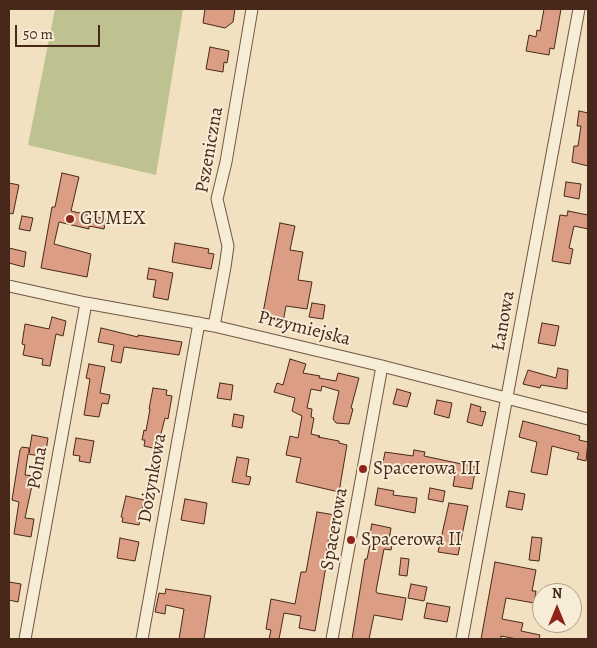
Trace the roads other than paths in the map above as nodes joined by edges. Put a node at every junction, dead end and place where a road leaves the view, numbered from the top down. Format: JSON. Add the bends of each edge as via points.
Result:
{"nodes":[{"id":1,"x":252,"y":9,"type":"edge"},
{"id":2,"x":579,"y":9,"type":"edge"},
{"id":3,"x":9,"y":286,"type":"edge"},
{"id":4,"x":86,"y":303,"type":"junction"},
{"id":5,"x":199,"y":323,"type":"junction"},
{"id":6,"x":214,"y":326,"type":"junction"},
{"id":7,"x":382,"y":366,"type":"junction"},
{"id":8,"x":508,"y":399,"type":"junction"},
{"id":9,"x":588,"y":419,"type":"edge"},
{"id":10,"x":25,"y":639,"type":"edge"},
{"id":11,"x":142,"y":639,"type":"edge"},
{"id":12,"x":332,"y":639,"type":"edge"},
{"id":13,"x":462,"y":639,"type":"edge"}],
"edges":[{"from":1,"to":6,"type":"street","name":"Pszeniczna","via":[[217,199],[228,246]]},
{"from":2,"to":8,"type":"street","name":"Łanowa"},
{"from":3,"to":4,"type":"street","name":"Przymiejska"},
{"from":4,"to":5,"type":"street","name":"Przymiejska"},
{"from":4,"to":10,"type":"street","name":"Polna"},
{"from":5,"to":6,"type":"street","name":"Przymiejska"},
{"from":5,"to":11,"type":"street","name":"Dożynkowa"},
{"from":6,"to":7,"type":"street","name":"Przymiejska"},
{"from":7,"to":8,"type":"street","name":"Przymiejska"},
{"from":7,"to":12,"type":"street","name":"Spacerowa"},
{"from":8,"to":9,"type":"street","name":"Przymiejska"},
{"from":8,"to":13,"type":"street","name":"Łanowa"}]}
